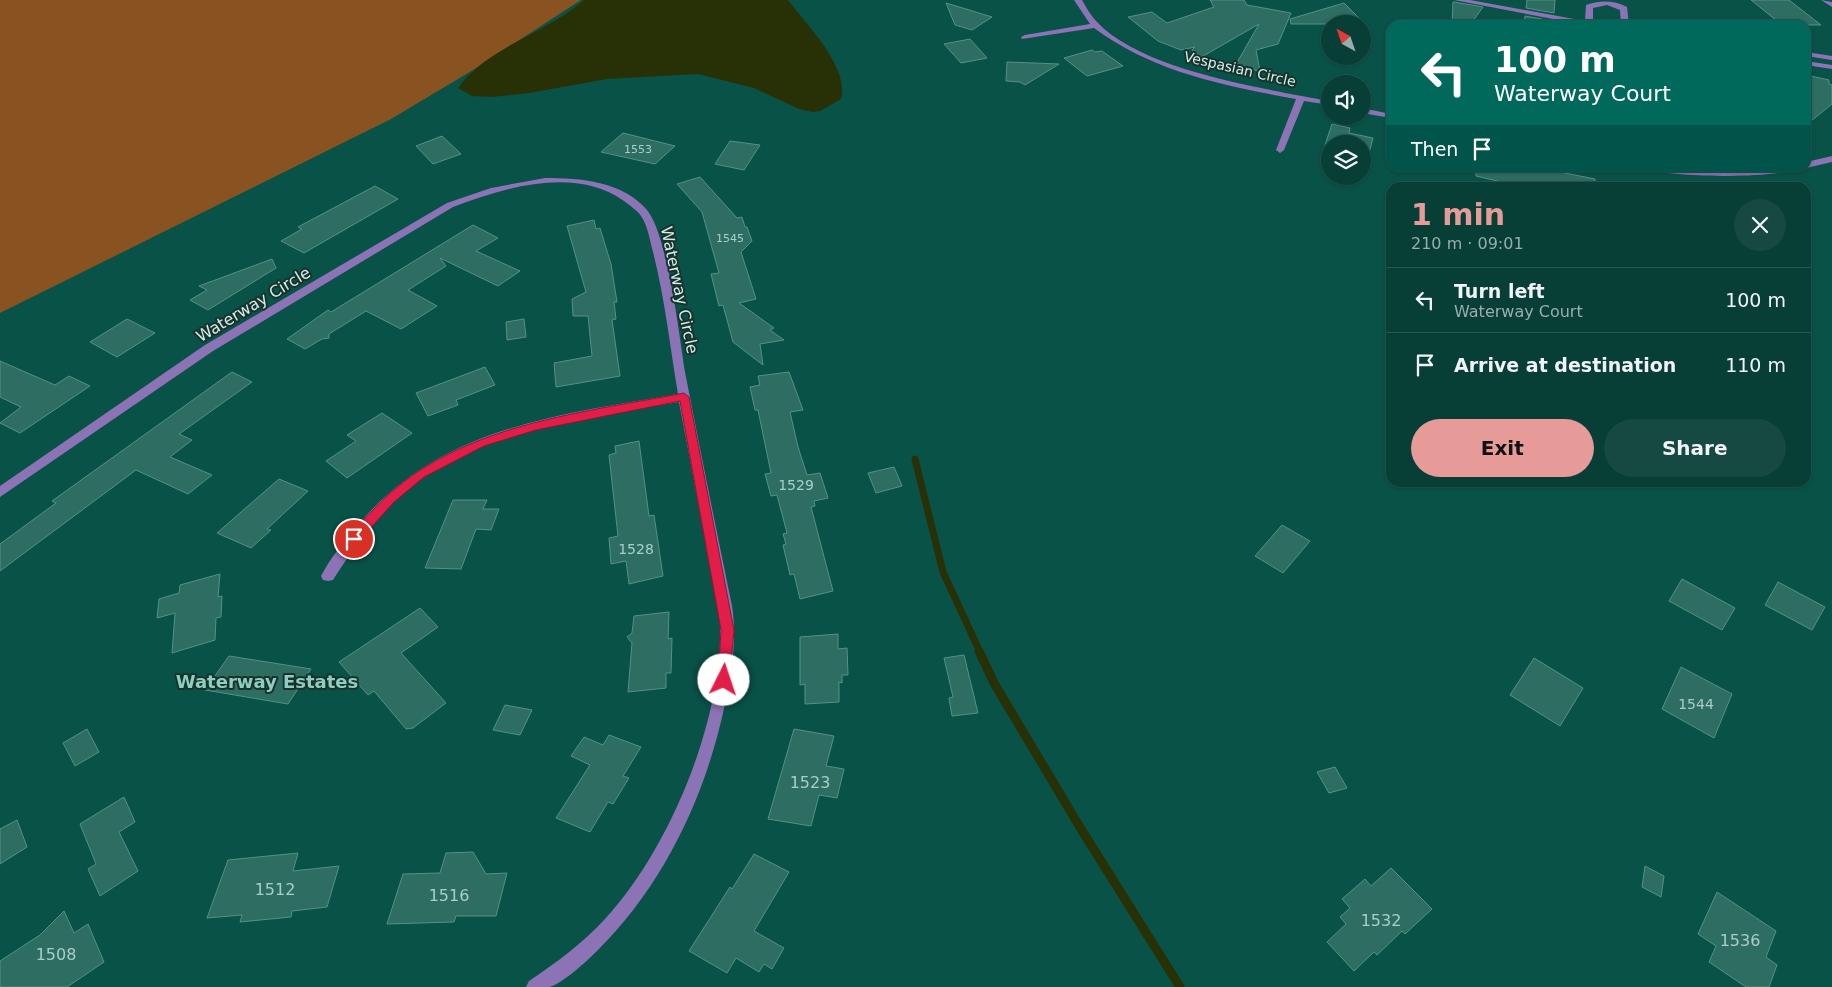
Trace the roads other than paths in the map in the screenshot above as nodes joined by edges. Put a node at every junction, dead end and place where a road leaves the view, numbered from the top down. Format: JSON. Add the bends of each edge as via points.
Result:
{"nodes":[{"id":1,"x":1078,"y":0,"type":"edge"},
{"id":2,"x":1458,"y":0,"type":"edge"},
{"id":3,"x":1825,"y":0,"type":"edge"},
{"id":4,"x":1832,"y":5,"type":"edge"},
{"id":5,"x":1564,"y":20,"type":"edge"},
{"id":6,"x":1590,"y":20,"type":"edge"},
{"id":7,"x":1625,"y":20,"type":"edge"},
{"id":8,"x":1096,"y":25,"type":"junction"},
{"id":9,"x":1025,"y":37,"type":"dead end"},
{"id":10,"x":1811,"y":55,"type":"edge"},
{"id":11,"x":1832,"y":58,"type":"edge"},
{"id":12,"x":1811,"y":64,"type":"edge"},
{"id":13,"x":1832,"y":67,"type":"edge"},
{"id":14,"x":1301,"y":97,"type":"junction"},
{"id":15,"x":1321,"y":101,"type":"edge"},
{"id":16,"x":1371,"y":112,"type":"edge"},
{"id":17,"x":1386,"y":114,"type":"edge"},
{"id":18,"x":1280,"y":150,"type":"dead end"},
{"id":19,"x":1832,"y":159,"type":"edge"},
{"id":20,"x":1818,"y":163,"type":"junction"},
{"id":21,"x":1811,"y":164,"type":"edge"},
{"id":22,"x":1832,"y":171,"type":"edge"},
{"id":23,"x":1699,"y":172,"type":"edge"},
{"id":24,"x":1746,"y":172,"type":"edge"},
{"id":25,"x":684,"y":397,"type":"junction"},
{"id":26,"x":0,"y":492,"type":"edge"},
{"id":27,"x":328,"y":576,"type":"dead end"},
{"id":28,"x":535,"y":987,"type":"edge"}],
"edges":[{"from":1,"to":8,"type":"street","name":"Vespasian Circle"},
{"from":2,"to":5,"type":"street"},
{"from":3,"to":4,"type":"street"},
{"from":6,"to":7,"type":"street","via":[[1589,7],[1599,2],[1624,9]]},
{"from":8,"to":9,"type":"street"},
{"from":8,"to":14,"type":"street","name":"Vespasian Circle","via":[[1120,42],[1176,69],[1212,80]]},
{"from":10,"to":11,"type":"street"},
{"from":12,"to":13,"type":"street"},
{"from":14,"to":15,"type":"street","name":"Vespasian Circle"},
{"from":14,"to":18,"type":"street"},
{"from":16,"to":17,"type":"street"},
{"from":19,"to":20,"type":"street"},
{"from":20,"to":21,"type":"street"},
{"from":20,"to":22,"type":"street"},
{"from":23,"to":24,"type":"street"},
{"from":25,"to":26,"type":"street","name":"Waterway Circle","via":[[648,220],[635,204],[593,184],[524,183],[473,195],[418,224],[209,348]]},
{"from":25,"to":27,"type":"street","via":[[505,434],[456,454],[420,474],[390,499],[363,527]]},
{"from":25,"to":28,"type":"street","name":"Waterway Circle","via":[[728,630],[718,712],[697,779],[666,845],[640,886],[599,939]]}]}
